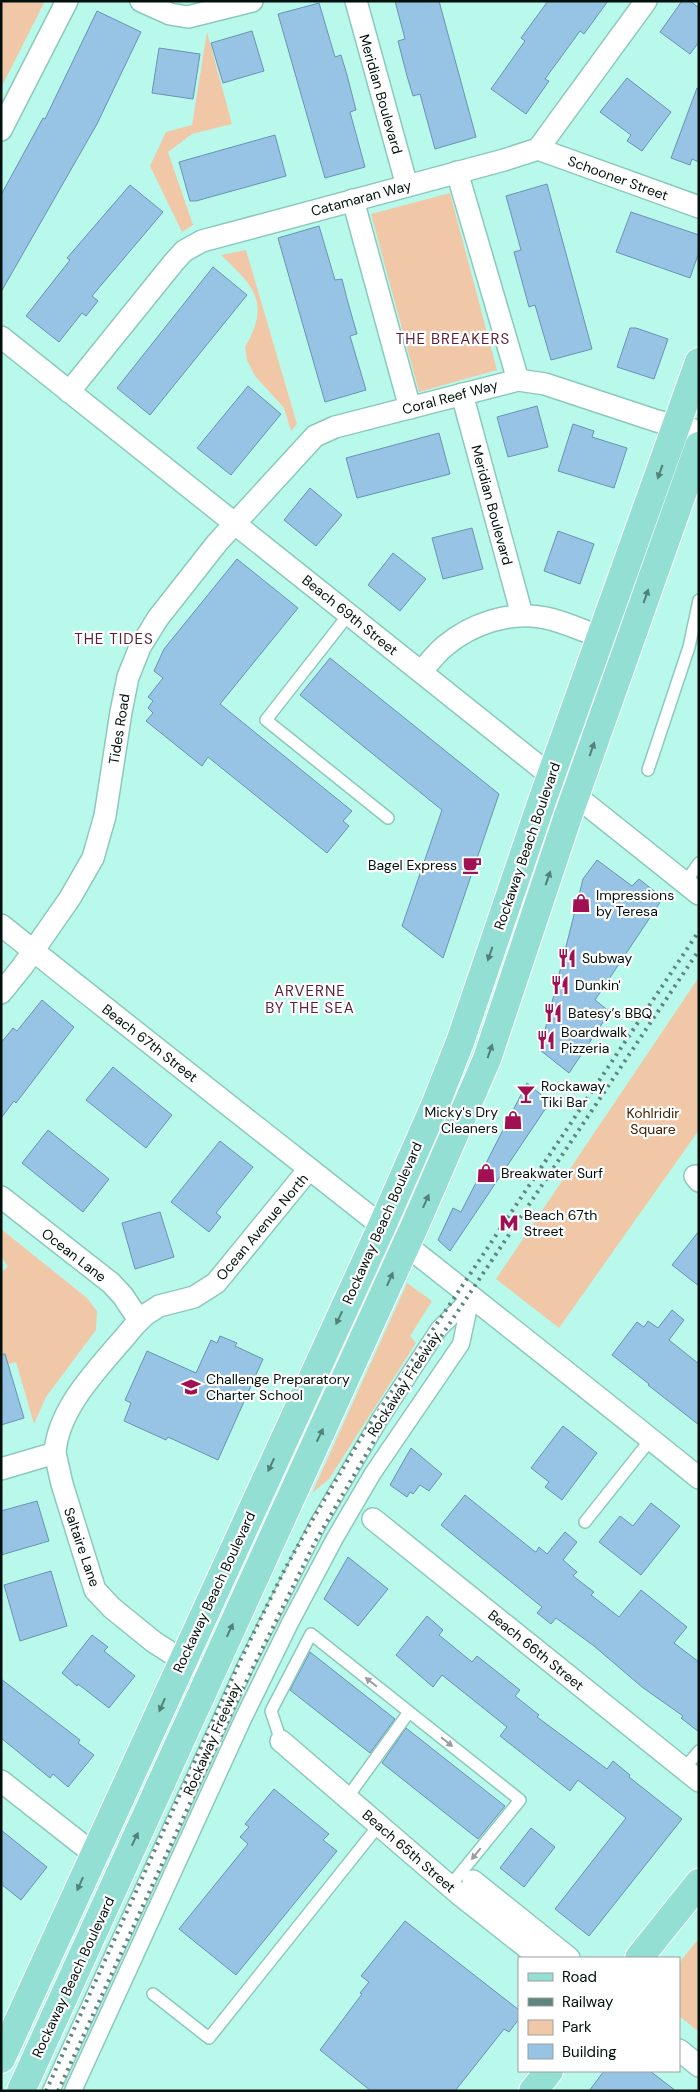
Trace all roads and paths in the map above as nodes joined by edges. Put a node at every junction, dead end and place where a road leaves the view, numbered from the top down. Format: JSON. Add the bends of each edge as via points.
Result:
{"nodes":[{"id":1,"x":67,"y":1,"type":"edge"},
{"id":2,"x":141,"y":1,"type":"edge"},
{"id":3,"x":252,"y":1,"type":"edge"},
{"id":4,"x":356,"y":1,"type":"edge"},
{"id":5,"x":646,"y":1,"type":"edge"},
{"id":6,"x":1,"y":130,"type":"edge"},
{"id":7,"x":538,"y":149,"type":"junction"},
{"id":8,"x":457,"y":172,"type":"junction"},
{"id":9,"x":407,"y":186,"type":"junction"},
{"id":10,"x":353,"y":200,"type":"junction"},
{"id":11,"x":699,"y":207,"type":"edge"},
{"id":12,"x":1,"y":337,"type":"edge"},
{"id":13,"x":699,"y":362,"type":"edge"},
{"id":14,"x":518,"y":380,"type":"junction"},
{"id":15,"x":70,"y":392,"type":"junction"},
{"id":16,"x":462,"y":394,"type":"junction"},
{"id":17,"x":410,"y":408,"type":"junction"},
{"id":18,"x":688,"y":429,"type":"edge"},
{"id":19,"x":699,"y":446,"type":"edge"},
{"id":20,"x":235,"y":523,"type":"junction"},
{"id":21,"x":699,"y":600,"type":"edge"},
{"id":22,"x":349,"y":614,"type":"junction"},
{"id":23,"x":522,"y":615,"type":"junction"},
{"id":24,"x":601,"y":637,"type":"junction"},
{"id":25,"x":421,"y":672,"type":"junction"},
{"id":26,"x":648,"y":770,"type":"dead end"},
{"id":27,"x":551,"y":775,"type":"junction"},
{"id":28,"x":576,"y":795,"type":"junction"},
{"id":29,"x":388,"y":818,"type":"dead end"},
{"id":30,"x":699,"y":863,"type":"edge"},
{"id":31,"x":692,"y":889,"type":"edge"},
{"id":32,"x":1,"y":924,"type":"edge"},
{"id":33,"x":33,"y":950,"type":"junction"},
{"id":34,"x":1,"y":993,"type":"edge"},
{"id":35,"x":470,"y":1014,"type":"junction"},
{"id":36,"x":498,"y":1025,"type":"junction"},
{"id":37,"x":310,"y":1169,"type":"junction"},
{"id":38,"x":1,"y":1197,"type":"edge"},
{"id":39,"x":382,"y":1226,"type":"junction"},
{"id":40,"x":406,"y":1245,"type":"junction"},
{"id":41,"x":471,"y":1297,"type":"junction"},
{"id":42,"x":139,"y":1320,"type":"junction"},
{"id":43,"x":650,"y":1439,"type":"junction"},
{"id":44,"x":55,"y":1453,"type":"junction"},
{"id":45,"x":1,"y":1469,"type":"edge"},
{"id":46,"x":699,"y":1478,"type":"edge"},
{"id":47,"x":373,"y":1519,"type":"dead end"},
{"id":48,"x":585,"y":1522,"type":"dead end"},
{"id":49,"x":182,"y":1660,"type":"junction"},
{"id":50,"x":210,"y":1674,"type":"junction"},
{"id":51,"x":409,"y":1712,"type":"junction"},
{"id":52,"x":281,"y":1741,"type":"joint"},
{"id":53,"x":699,"y":1751,"type":"edge"},
{"id":54,"x":691,"y":1775,"type":"edge"},
{"id":55,"x":1,"y":1781,"type":"edge"},
{"id":56,"x":347,"y":1798,"type":"junction"},
{"id":57,"x":379,"y":1825,"type":"junction"},
{"id":58,"x":94,"y":1854,"type":"junction"},
{"id":59,"x":474,"y":1881,"type":"dead end"},
{"id":60,"x":699,"y":1883,"type":"edge"},
{"id":61,"x":450,"y":1886,"type":"junction"},
{"id":62,"x":539,"y":1957,"type":"edge"},
{"id":63,"x":568,"y":1957,"type":"edge"},
{"id":64,"x":640,"y":1957,"type":"edge"},
{"id":65,"x":153,"y":1994,"type":"dead end"},
{"id":66,"x":3,"y":2049,"type":"edge"},
{"id":67,"x":680,"y":2051,"type":"edge"},
{"id":68,"x":699,"y":2066,"type":"edge"},
{"id":69,"x":548,"y":2072,"type":"edge"},
{"id":70,"x":21,"y":2091,"type":"edge"},
{"id":71,"x":51,"y":2091,"type":"edge"},
{"id":72,"x":73,"y":2091,"type":"edge"},
{"id":73,"x":533,"y":2091,"type":"edge"}],
"edges":[{"from":1,"to":6,"type":"street"},
{"from":2,"to":3,"type":"street","via":[[170,14],[188,16]]},
{"from":4,"to":9,"type":"street","name":"Meridian Boulevard"},
{"from":5,"to":7,"type":"street"},
{"from":7,"to":8,"type":"street","name":"Catamaran Way"},
{"from":7,"to":11,"type":"street","name":"Schooner Street"},
{"from":8,"to":9,"type":"street","name":"Catamaran Way"},
{"from":8,"to":14,"type":"street"},
{"from":9,"to":10,"type":"street","name":"Catamaran Way"},
{"from":10,"to":15,"type":"street","name":"Catamaran Way","via":[[240,230],[190,248],[174,262]]},
{"from":10,"to":17,"type":"street"},
{"from":12,"to":15,"type":"street","name":"Beach 69th Street"},
{"from":13,"to":18,"type":"main road","name":"Rockaway Beach Boulevard"},
{"from":14,"to":16,"type":"street","name":"Coral Reef Way"},
{"from":14,"to":18,"type":"street","name":"Coral Reef Way","via":[[545,384]]},
{"from":15,"to":20,"type":"street","name":"Beach 69th Street"},
{"from":16,"to":17,"type":"street","name":"Coral Reef Way"},
{"from":16,"to":23,"type":"street","name":"Meridian Boulevard"},
{"from":17,"to":20,"type":"street","name":"Coral Reef Way","via":[[335,427],[315,436]]},
{"from":18,"to":24,"type":"main road","name":"Rockaway Beach Boulevard","one_way":true},
{"from":28,"to":19,"type":"main road","name":"Rockaway Beach Boulevard","one_way":true},
{"from":20,"to":22,"type":"street","name":"Beach 69th Street"},
{"from":20,"to":33,"type":"street","name":"Tides Road","via":[[169,603],[140,647],[128,677],[98,845],[78,886]]},
{"from":21,"to":26,"type":"lane","via":[[689,647]]},
{"from":22,"to":25,"type":"street","name":"Beach 69th Street"},
{"from":22,"to":29,"type":"lane","via":[[266,720]]},
{"from":23,"to":24,"type":"street","via":[[547,618]]},
{"from":23,"to":25,"type":"street","via":[[497,620],[464,633],[444,646]]},
{"from":24,"to":27,"type":"main road","name":"Rockaway Beach Boulevard"},
{"from":25,"to":27,"type":"street","name":"Beach 69th Street"},
{"from":27,"to":28,"type":"street","name":"Beach 69th Street"},
{"from":27,"to":35,"type":"main road","name":"Rockaway Beach Boulevard","one_way":true},
{"from":28,"to":31,"type":"street","name":"Beach 69th Street"},
{"from":36,"to":28,"type":"main road","name":"Rockaway Beach Boulevard","one_way":true},
{"from":30,"to":31,"type":"lane"},
{"from":32,"to":33,"type":"street","name":"Beach 67th Street"},
{"from":33,"to":34,"type":"street","name":"Tides Road"},
{"from":33,"to":37,"type":"street","name":"Beach 67th Street"},
{"from":35,"to":36,"type":"main road"},
{"from":35,"to":39,"type":"main road","name":"Rockaway Beach Boulevard","via":[[436,1103]]},
{"from":40,"to":36,"type":"main road","name":"Rockaway Beach Boulevard","one_way":true,"via":[[471,1098]]},
{"from":37,"to":39,"type":"street","name":"Beach 67th Street"},
{"from":37,"to":42,"type":"street","name":"Ocean Avenue North","via":[[216,1283],[194,1297],[159,1306]]},
{"from":38,"to":42,"type":"street","name":"Ocean Lane","via":[[111,1283]]},
{"from":39,"to":40,"type":"street","name":"Beach 67th Street"},
{"from":39,"to":49,"type":"main road","name":"Rockaway Beach Boulevard","one_way":true},
{"from":40,"to":41,"type":"street","name":"Beach 67th Street"},
{"from":50,"to":40,"type":"main road","name":"Rockaway Beach Boulevard","one_way":true},
{"from":41,"to":43,"type":"street","name":"Beach 67th Street"},
{"from":41,"to":71,"type":"street","name":"Rockaway Freeway","via":[[439,1329],[380,1419],[300,1557],[246,1665]]},
{"from":41,"to":72,"type":"street","name":"Rockaway Freeway","via":[[460,1344],[373,1473],[290,1623]]},
{"from":42,"to":44,"type":"street","name":"Ocean Avenue North","via":[[70,1406],[57,1435]]},
{"from":43,"to":46,"type":"street","name":"Beach 67th Street"},
{"from":43,"to":48,"type":"lane"},
{"from":44,"to":45,"type":"street"},
{"from":44,"to":49,"type":"street","name":"Saltaire Lane","via":[[96,1590],[147,1637]]},
{"from":47,"to":54,"type":"street","name":"Beach 66th Street"},
{"from":49,"to":50,"type":"street","name":"Saltaire Lane"},
{"from":49,"to":58,"type":"main road","name":"Rockaway Beach Boulevard","one_way":true},
{"from":70,"to":50,"type":"main road","name":"Rockaway Beach Boulevard","one_way":true},
{"from":51,"to":52,"type":"lane","one_way":true,"via":[[311,1634],[270,1711]]},
{"from":51,"to":56,"type":"lane"},
{"from":51,"to":61,"type":"lane","one_way":true,"via":[[520,1800]]},
{"from":52,"to":56,"type":"street","name":"Beach 65th Street"},
{"from":53,"to":54,"type":"lane"},
{"from":55,"to":58,"type":"street"},
{"from":56,"to":57,"type":"street","name":"Beach 65th Street"},
{"from":57,"to":61,"type":"street","name":"Beach 65th Street"},
{"from":57,"to":65,"type":"lane","via":[[209,2038]]},
{"from":58,"to":66,"type":"main road","name":"Rockaway Beach Boulevard","one_way":true},
{"from":59,"to":63,"type":"street","name":"Beach 65th Street"},
{"from":60,"to":64,"type":"main road"},
{"from":61,"to":62,"type":"street","name":"Beach 65th Street"},
{"from":67,"to":68,"type":"street"},
{"from":69,"to":73,"type":"main road"}]}
